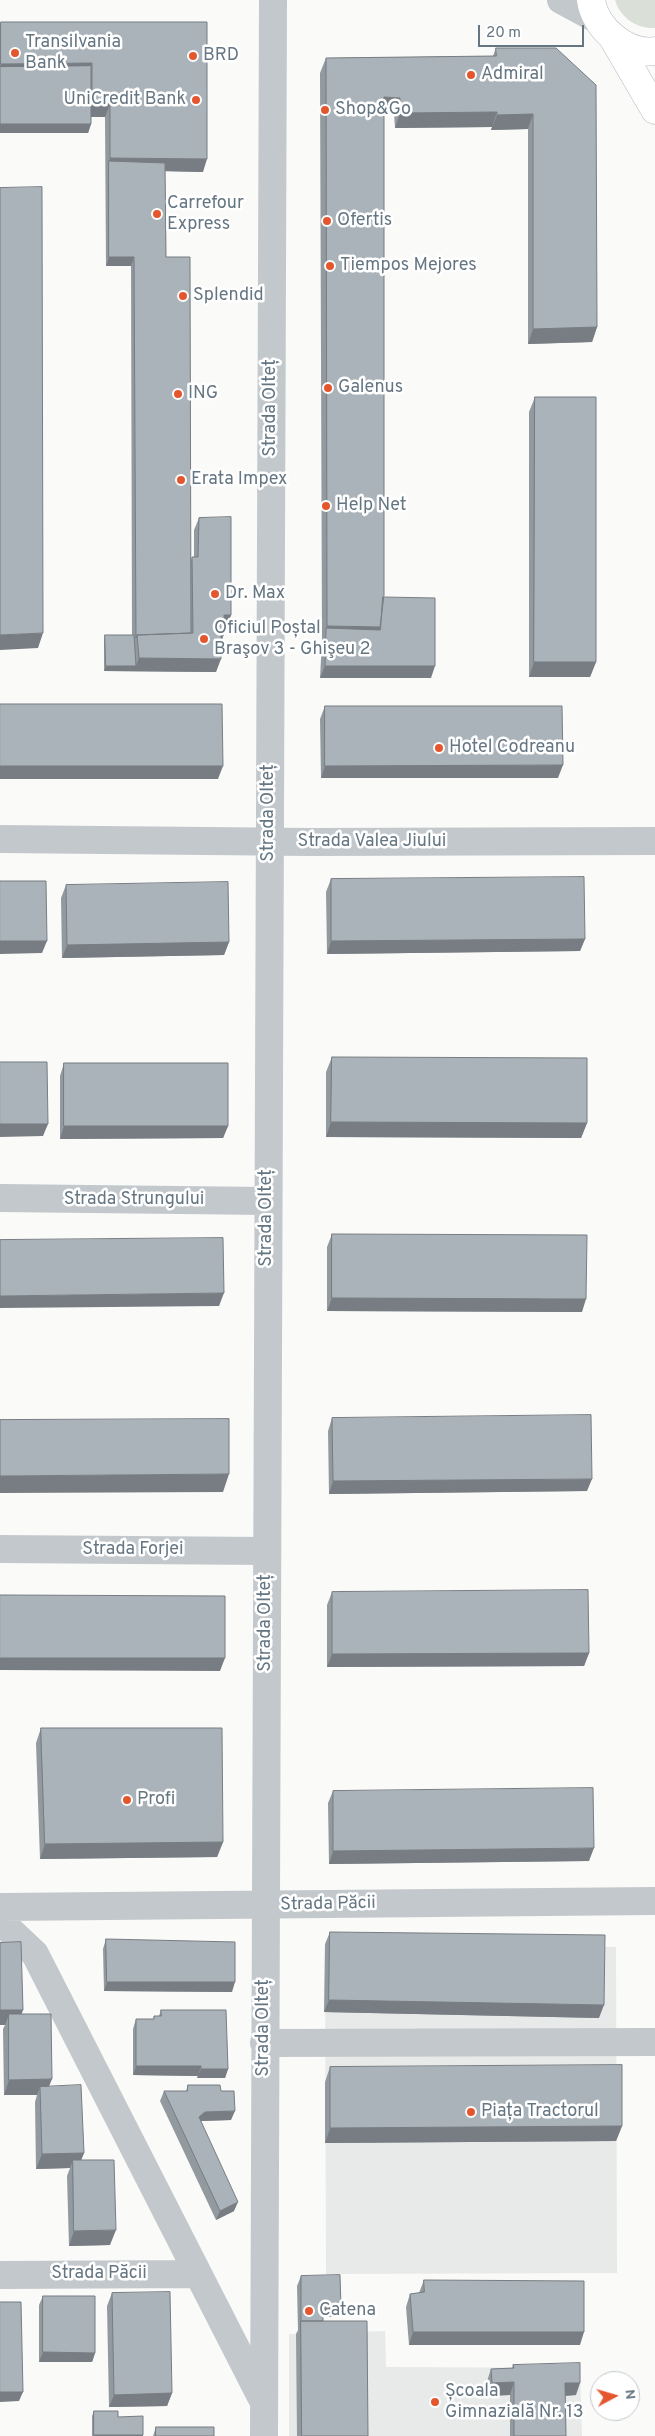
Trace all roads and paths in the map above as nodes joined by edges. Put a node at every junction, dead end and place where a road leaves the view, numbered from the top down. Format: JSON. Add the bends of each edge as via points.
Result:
{"nodes":[{"id":1,"x":273,"y":0,"type":"edge"},
{"id":2,"x":561,"y":0,"type":"edge"},
{"id":3,"x":600,"y":19,"type":"edge"},
{"id":4,"x":655,"y":51,"type":"edge"},
{"id":5,"x":655,"y":110,"type":"edge"},
{"id":6,"x":0,"y":839,"type":"edge"},
{"id":7,"x":270,"y":841,"type":"junction"},
{"id":8,"x":655,"y":841,"type":"edge"},
{"id":9,"x":0,"y":1198,"type":"edge"},
{"id":10,"x":268,"y":1201,"type":"junction"},
{"id":11,"x":0,"y":1549,"type":"edge"},
{"id":12,"x":266,"y":1551,"type":"junction"},
{"id":13,"x":655,"y":1901,"type":"edge"},
{"id":14,"x":264,"y":1906,"type":"junction"},
{"id":15,"x":0,"y":1907,"type":"edge"},
{"id":16,"x":0,"y":1921,"type":"edge"},
{"id":17,"x":655,"y":2042,"type":"edge"},
{"id":18,"x":264,"y":2043,"type":"junction"},
{"id":19,"x":198,"y":2274,"type":"junction"},
{"id":20,"x":0,"y":2275,"type":"edge"},
{"id":21,"x":263,"y":2401,"type":"junction"},
{"id":22,"x":264,"y":2436,"type":"edge"}],
"edges":[{"from":1,"to":7,"type":"street","name":"Strada Olteț"},
{"from":2,"to":3,"type":"street"},
{"from":3,"to":4,"type":"main road","via":[[630,48]]},
{"from":3,"to":5,"type":"main road"},
{"from":6,"to":7,"type":"street","name":"Strada Valea Jiului"},
{"from":7,"to":8,"type":"street","name":"Strada Valea Jiului"},
{"from":7,"to":10,"type":"street","name":"Strada Olteț"},
{"from":9,"to":10,"type":"street","name":"Strada Strungului"},
{"from":10,"to":12,"type":"street","name":"Strada Olteț"},
{"from":11,"to":12,"type":"street","name":"Strada Forjei"},
{"from":12,"to":14,"type":"street","name":"Strada Olteț"},
{"from":13,"to":14,"type":"street","name":"Strada Păcii"},
{"from":14,"to":15,"type":"street","name":"Strada Păcii"},
{"from":14,"to":18,"type":"street","name":"Strada Olteț"},
{"from":16,"to":19,"type":"street","via":[[35,1954]]},
{"from":17,"to":18,"type":"street"},
{"from":18,"to":21,"type":"street","name":"Strada Olteț"},
{"from":19,"to":20,"type":"street","name":"Strada Păcii"},
{"from":19,"to":21,"type":"street"},
{"from":21,"to":22,"type":"street","name":"Strada Olteț"}]}
